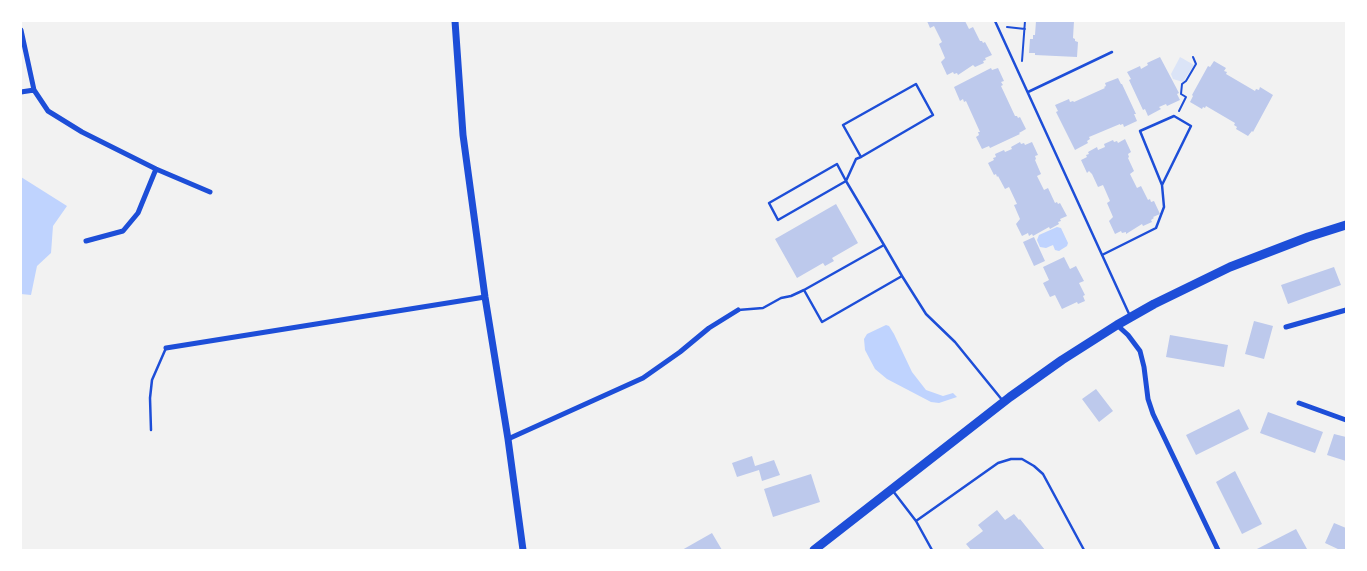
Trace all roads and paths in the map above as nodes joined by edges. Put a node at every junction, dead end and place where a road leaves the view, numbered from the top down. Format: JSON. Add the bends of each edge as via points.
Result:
{"nodes":[{"id":1,"x":455,"y":21,"type":"edge"},
{"id":2,"x":995,"y":21,"type":"edge"},
{"id":3,"x":1025,"y":21,"type":"edge"},
{"id":4,"x":997,"y":26,"type":"junction"},
{"id":5,"x":1025,"y":29,"type":"junction"},
{"id":6,"x":21,"y":30,"type":"edge"},
{"id":7,"x":1112,"y":52,"type":"dead end"},
{"id":8,"x":1193,"y":56,"type":"dead end"},
{"id":9,"x":1021,"y":78,"type":"junction"},
{"id":10,"x":34,"y":90,"type":"junction"},
{"id":11,"x":21,"y":92,"type":"edge"},
{"id":12,"x":1028,"y":92,"type":"junction"},
{"id":13,"x":1176,"y":117,"type":"junction"},
{"id":14,"x":861,"y":157,"type":"junction"},
{"id":15,"x":156,"y":169,"type":"junction"},
{"id":16,"x":846,"y":181,"type":"junction"},
{"id":17,"x":1162,"y":185,"type":"junction"},
{"id":18,"x":210,"y":192,"type":"dead end"},
{"id":19,"x":1346,"y":225,"type":"edge"},
{"id":20,"x":86,"y":241,"type":"dead end"},
{"id":21,"x":884,"y":245,"type":"junction"},
{"id":22,"x":1102,"y":255,"type":"junction"},
{"id":23,"x":902,"y":276,"type":"junction"},
{"id":24,"x":804,"y":290,"type":"junction"},
{"id":25,"x":485,"y":297,"type":"junction"},
{"id":26,"x":738,"y":310,"type":"joint"},
{"id":27,"x":1346,"y":310,"type":"edge"},
{"id":28,"x":1130,"y":318,"type":"junction"},
{"id":29,"x":1117,"y":325,"type":"junction"},
{"id":30,"x":1286,"y":327,"type":"dead end"},
{"id":31,"x":166,"y":348,"type":"joint"},
{"id":32,"x":1004,"y":402,"type":"junction"},
{"id":33,"x":1299,"y":403,"type":"dead end"},
{"id":34,"x":1346,"y":420,"type":"edge"},
{"id":35,"x":151,"y":430,"type":"dead end"},
{"id":36,"x":508,"y":440,"type":"junction"},
{"id":37,"x":892,"y":490,"type":"junction"},
{"id":38,"x":916,"y":521,"type":"junction"},
{"id":39,"x":523,"y":550,"type":"edge"},
{"id":40,"x":814,"y":550,"type":"edge"},
{"id":41,"x":932,"y":550,"type":"edge"},
{"id":42,"x":1084,"y":550,"type":"edge"},
{"id":43,"x":1218,"y":550,"type":"edge"}],
"edges":[{"from":1,"to":25,"type":"street","via":[[463,135]]},
{"from":2,"to":4,"type":"lane"},
{"from":3,"to":5,"type":"path"},
{"from":4,"to":5,"type":"path"},
{"from":4,"to":9,"type":"lane"},
{"from":5,"to":9,"type":"path"},
{"from":6,"to":10,"type":"street"},
{"from":7,"to":12,"type":"lane"},
{"from":8,"to":13,"type":"path","via":[[1196,64],[1182,84],[1181,94],[1186,97]]},
{"from":9,"to":12,"type":"lane"},
{"from":10,"to":11,"type":"street"},
{"from":10,"to":15,"type":"street","via":[[48,111]]},
{"from":12,"to":22,"type":"lane"},
{"from":13,"to":17,"type":"lane","via":[[1191,126]]},
{"from":13,"to":17,"type":"lane","via":[[1140,131]]},
{"from":14,"to":14,"type":"lane","via":[[934,116],[916,84],[843,125]]},
{"from":14,"to":16,"type":"lane","via":[[856,160]]},
{"from":15,"to":18,"type":"street"},
{"from":15,"to":20,"type":"street","via":[[138,213],[123,231]]},
{"from":16,"to":16,"type":"lane","via":[[837,164],[769,203],[778,220]]},
{"from":16,"to":21,"type":"lane"},
{"from":17,"to":22,"type":"lane","via":[[1164,207],[1156,228]]},
{"from":19,"to":28,"type":"main road","via":[[1230,267]]},
{"from":21,"to":23,"type":"lane"},
{"from":21,"to":24,"type":"lane"},
{"from":22,"to":28,"type":"lane"},
{"from":23,"to":24,"type":"lane","via":[[822,322]]},
{"from":23,"to":32,"type":"lane","via":[[926,314]]},
{"from":24,"to":26,"type":"lane","via":[[763,308]]},
{"from":25,"to":31,"type":"street"},
{"from":25,"to":36,"type":"street"},
{"from":26,"to":36,"type":"street","via":[[643,378]]},
{"from":27,"to":30,"type":"street"},
{"from":28,"to":29,"type":"main road"},
{"from":29,"to":32,"type":"main road"},
{"from":29,"to":43,"type":"street","via":[[1140,352],[1153,414]]},
{"from":31,"to":35,"type":"lane","via":[[152,380]]},
{"from":32,"to":37,"type":"main road"},
{"from":33,"to":34,"type":"street"},
{"from":36,"to":39,"type":"street"},
{"from":37,"to":38,"type":"lane"},
{"from":37,"to":40,"type":"main road"},
{"from":38,"to":41,"type":"lane"},
{"from":38,"to":42,"type":"lane","via":[[998,463],[1022,459],[1043,474]]}]}
